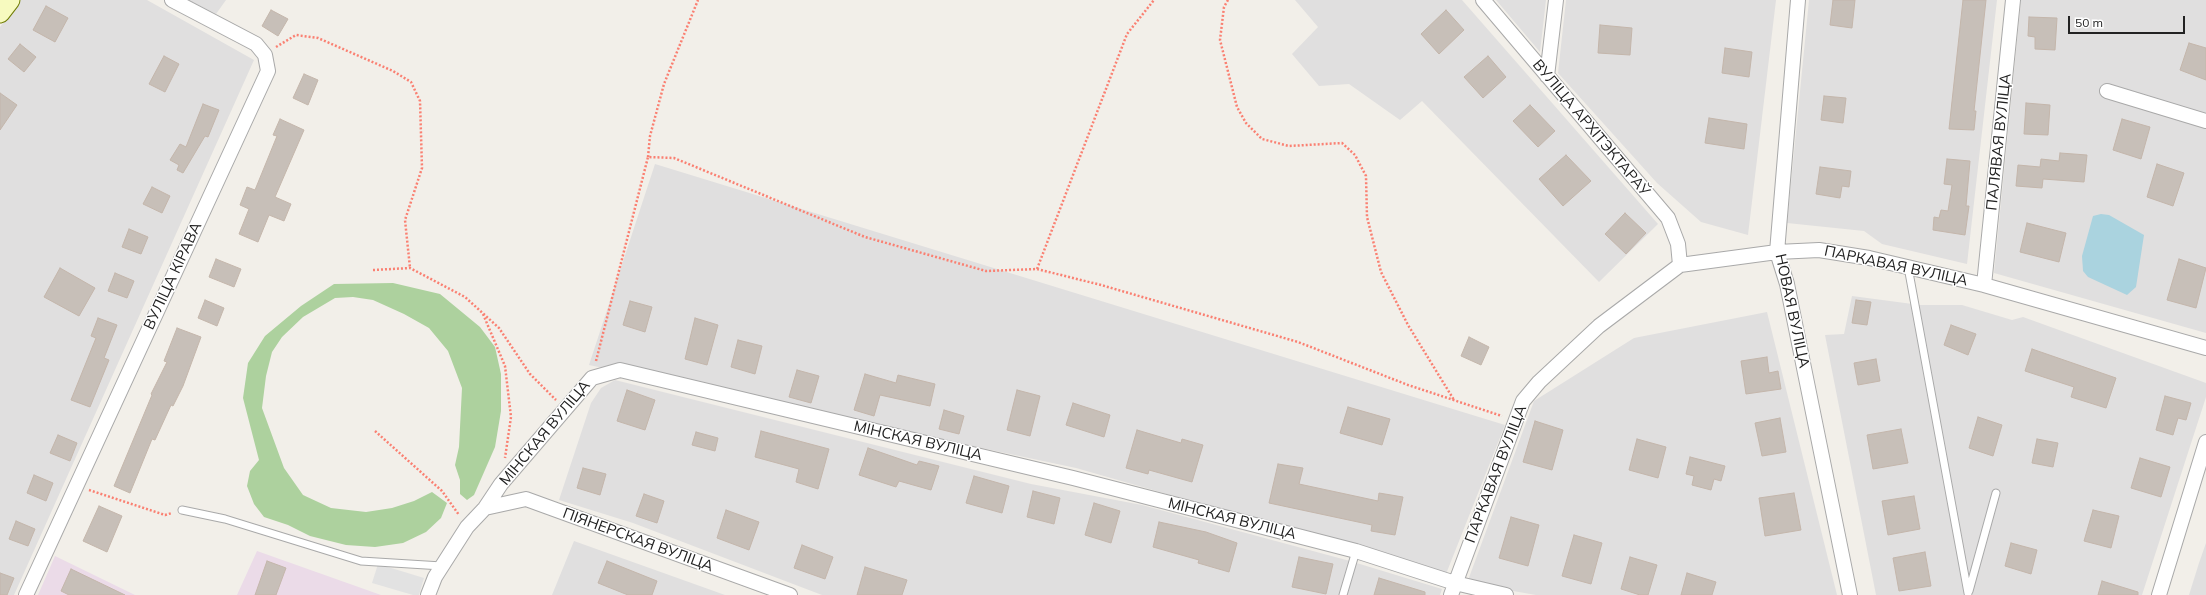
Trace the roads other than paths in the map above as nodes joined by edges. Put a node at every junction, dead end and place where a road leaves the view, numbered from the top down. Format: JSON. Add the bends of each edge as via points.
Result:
{"nodes":[{"id":1,"x":10,"y":0,"type":"edge"},
{"id":2,"x":172,"y":0,"type":"edge"},
{"id":3,"x":1483,"y":0,"type":"edge"},
{"id":4,"x":1556,"y":0,"type":"edge"},
{"id":5,"x":1798,"y":0,"type":"edge"},
{"id":6,"x":2013,"y":0,"type":"edge"},
{"id":7,"x":0,"y":13,"type":"edge"},
{"id":8,"x":1547,"y":76,"type":"junction"},
{"id":9,"x":2107,"y":91,"type":"dead end"},
{"id":10,"x":2206,"y":120,"type":"edge"},
{"id":11,"x":1777,"y":252,"type":"junction"},
{"id":12,"x":1680,"y":265,"type":"junction"},
{"id":13,"x":1908,"y":267,"type":"junction"},
{"id":14,"x":1984,"y":285,"type":"junction"},
{"id":15,"x":2206,"y":348,"type":"edge"},
{"id":16,"x":2206,"y":442,"type":"edge"},
{"id":17,"x":1996,"y":493,"type":"dead end"},
{"id":18,"x":485,"y":508,"type":"junction"},
{"id":19,"x":182,"y":510,"type":"road end"},
{"id":20,"x":1356,"y":550,"type":"junction"},
{"id":21,"x":442,"y":566,"type":"junction"},
{"id":22,"x":1453,"y":589,"type":"edge"},
{"id":23,"x":1968,"y":594,"type":"edge"},
{"id":24,"x":26,"y":595,"type":"edge"},
{"id":25,"x":428,"y":595,"type":"edge"},
{"id":26,"x":790,"y":595,"type":"edge"},
{"id":27,"x":1343,"y":595,"type":"edge"},
{"id":28,"x":1506,"y":595,"type":"edge"},
{"id":29,"x":1850,"y":595,"type":"edge"},
{"id":30,"x":2159,"y":595,"type":"edge"}],
"edges":[{"from":1,"to":7,"type":"street"},
{"from":2,"to":24,"type":"street","name":"ВУЛІЦА КІРАВА","via":[[256,44],[265,54],[268,71]]},
{"from":3,"to":8,"type":"street","name":"ВУЛІЦА АРХІТЭКТАРАЎ"},
{"from":4,"to":8,"type":"street"},
{"from":5,"to":11,"type":"street","name":"НОВАЯ ВУЛІЦА"},
{"from":6,"to":14,"type":"street","name":"ПАЛЯВАЯ ВУЛІЦА"},
{"from":8,"to":12,"type":"street","name":"ВУЛІЦА АРХІТЭКТАРАЎ","via":[[1668,218],[1678,244]]},
{"from":9,"to":10,"type":"street"},
{"from":11,"to":12,"type":"street","name":"ПАРКАВАЯ ВУЛІЦА"},
{"from":11,"to":13,"type":"street","name":"ПАРКАВАЯ ВУЛІЦА","via":[[1819,250]]},
{"from":11,"to":29,"type":"street","name":"НОВАЯ ВУЛІЦА","via":[[1787,284]]},
{"from":12,"to":22,"type":"street","name":"ПАРКАВАЯ ВУЛІЦА","via":[[1599,326],[1539,382],[1523,401]]},
{"from":13,"to":14,"type":"street","name":"ПАРКАВАЯ ВУЛІЦА"},
{"from":13,"to":23,"type":"lane"},
{"from":14,"to":15,"type":"street","name":"ПАРКАВАЯ ВУЛІЦА"},
{"from":16,"to":30,"type":"street"},
{"from":17,"to":23,"type":"lane"},
{"from":18,"to":20,"type":"street","name":"МІНСКАЯ ВУЛІЦА","via":[[501,484],[592,378],[620,370],[1073,478]]},
{"from":18,"to":21,"type":"street","name":"МІНСКАЯ ВУЛІЦА","via":[[467,526]]},
{"from":18,"to":26,"type":"street","name":"ПІЯНЕРСКАЯ ВУЛІЦА","via":[[526,499]]},
{"from":19,"to":21,"type":"lane","via":[[225,519],[361,561]]},
{"from":20,"to":22,"type":"street","name":"МІНСКАЯ ВУЛІЦА"},
{"from":20,"to":27,"type":"lane"},
{"from":21,"to":25,"type":"street","name":"МІНСКАЯ ВУЛІЦА"},
{"from":22,"to":28,"type":"street","name":"МІНСКАЯ ВУЛІЦА"}]}
